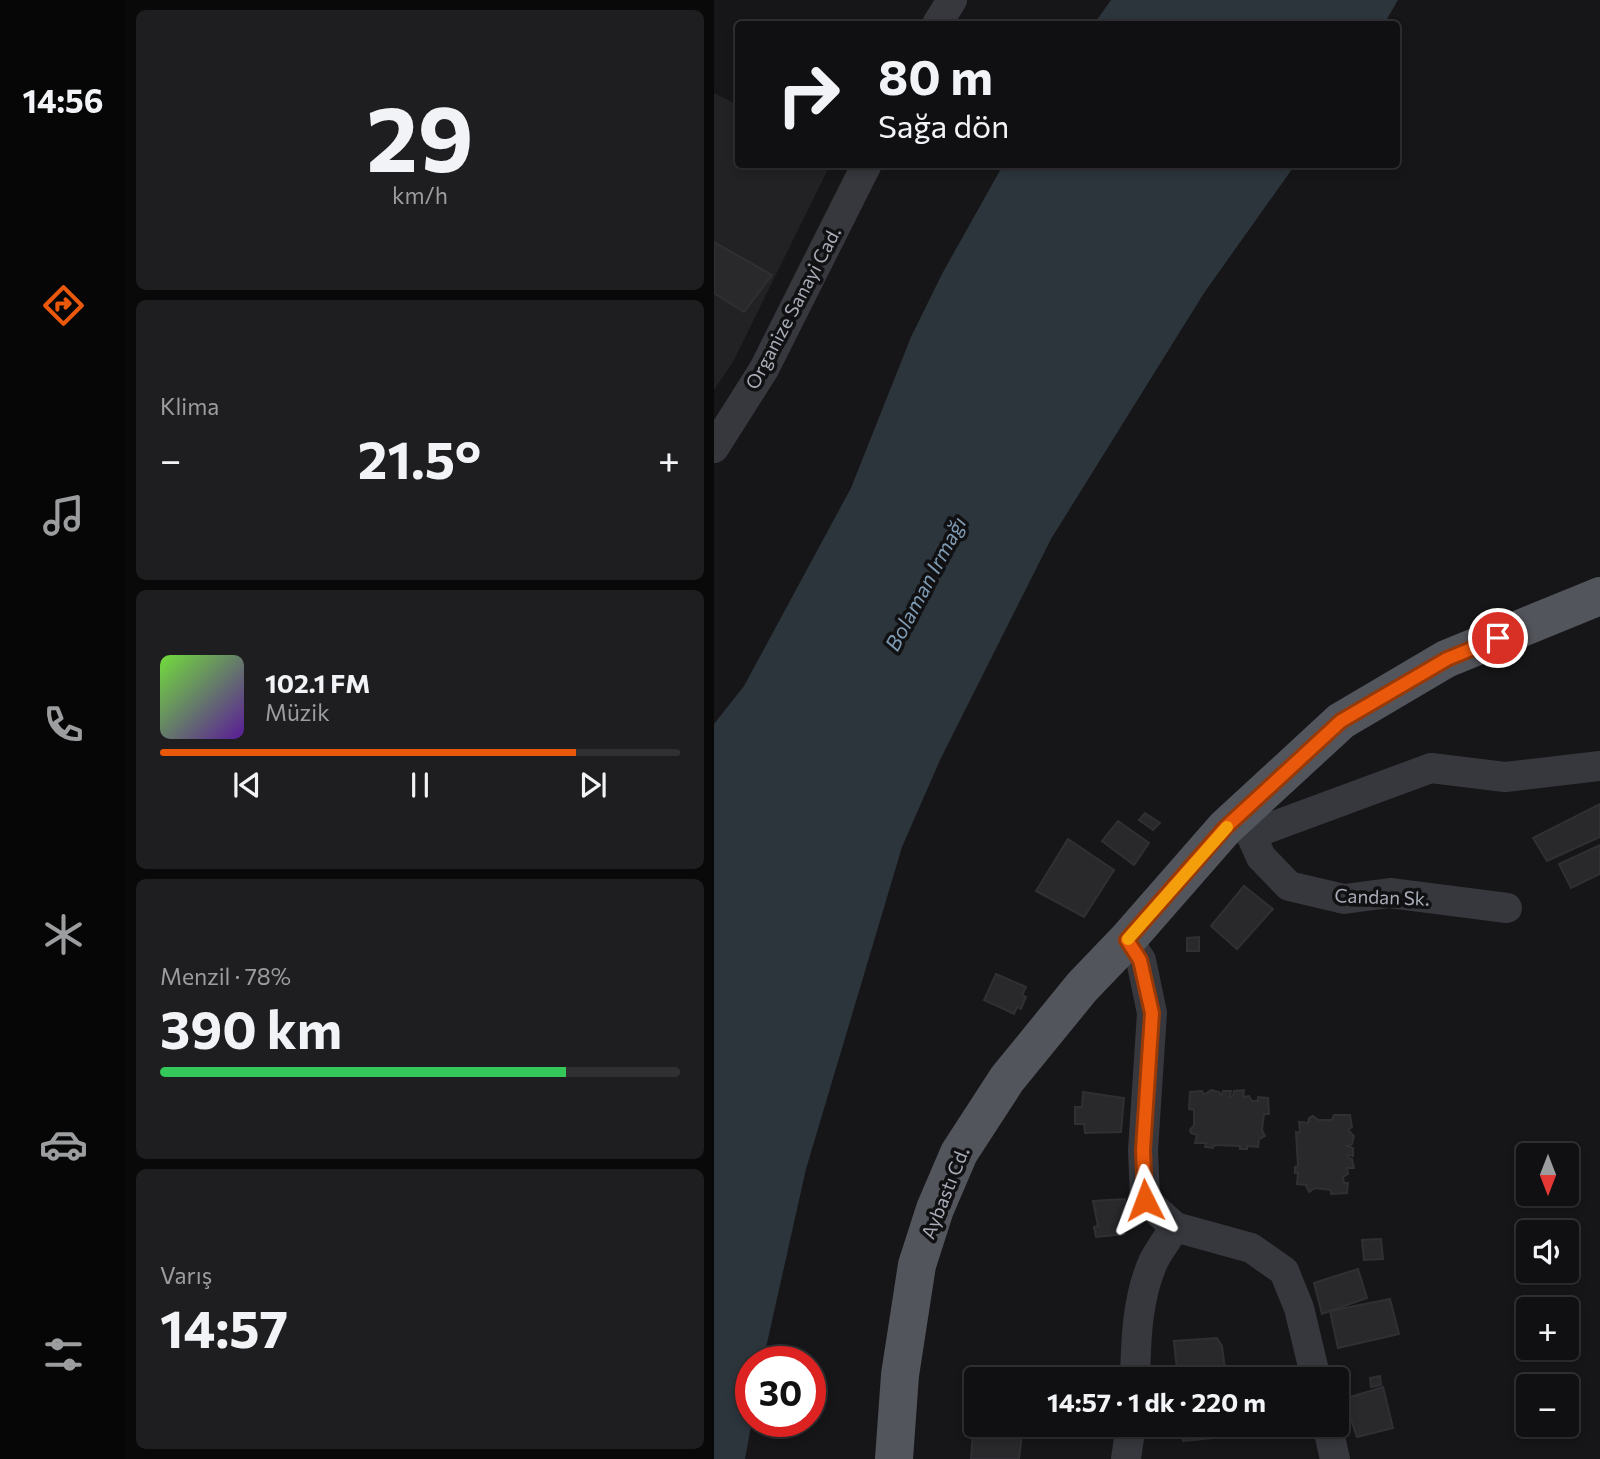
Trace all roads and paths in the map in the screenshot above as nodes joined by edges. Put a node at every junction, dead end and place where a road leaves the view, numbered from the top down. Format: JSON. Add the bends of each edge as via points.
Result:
{"nodes":[{"id":1,"x":952,"y":0,"type":"edge"},
{"id":2,"x":939,"y":21,"type":"edge"},
{"id":3,"x":865,"y":168,"type":"edge"},
{"id":4,"x":714,"y":448,"type":"edge"},
{"id":5,"x":1600,"y":596,"type":"edge"},
{"id":6,"x":1600,"y":766,"type":"edge"},
{"id":7,"x":1237,"y":828,"type":"junction"},
{"id":8,"x":1507,"y":908,"type":"dead end"},
{"id":9,"x":1127,"y":940,"type":"junction"},
{"id":10,"x":1175,"y":1227,"type":"junction"},
{"id":11,"x":1135,"y":1367,"type":"edge"},
{"id":12,"x":1313,"y":1367,"type":"edge"},
{"id":13,"x":1129,"y":1437,"type":"edge"},
{"id":14,"x":1330,"y":1437,"type":"edge"},
{"id":15,"x":894,"y":1459,"type":"edge"},
{"id":16,"x":1126,"y":1459,"type":"edge"},
{"id":17,"x":1335,"y":1459,"type":"edge"}],
"edges":[{"from":1,"to":2,"type":"street"},
{"from":3,"to":4,"type":"street","name":"Organize Sanayi Cad.","via":[[764,369]]},
{"from":5,"to":7,"type":"main road","name":"Aybastı Cd.","via":[[1447,659],[1341,721]]},
{"from":6,"to":7,"type":"street","via":[[1505,777],[1431,768],[1266,829]]},
{"from":7,"to":8,"type":"street","name":"Candan Sk.","via":[[1289,886],[1344,899],[1390,893]]},
{"from":7,"to":9,"type":"main road","name":"Aybastı Cd."},
{"from":9,"to":10,"type":"street","via":[[1140,960],[1152,1013],[1143,1150],[1145,1200]]},
{"from":9,"to":15,"type":"main road","name":"Aybastı Cd.","via":[[1007,1079],[959,1153],[917,1265],[900,1375]]},
{"from":10,"to":11,"type":"street","via":[[1145,1284]]},
{"from":10,"to":12,"type":"street","via":[[1251,1248],[1284,1271],[1299,1308]]},
{"from":13,"to":16,"type":"street"},
{"from":14,"to":17,"type":"street"}]}
